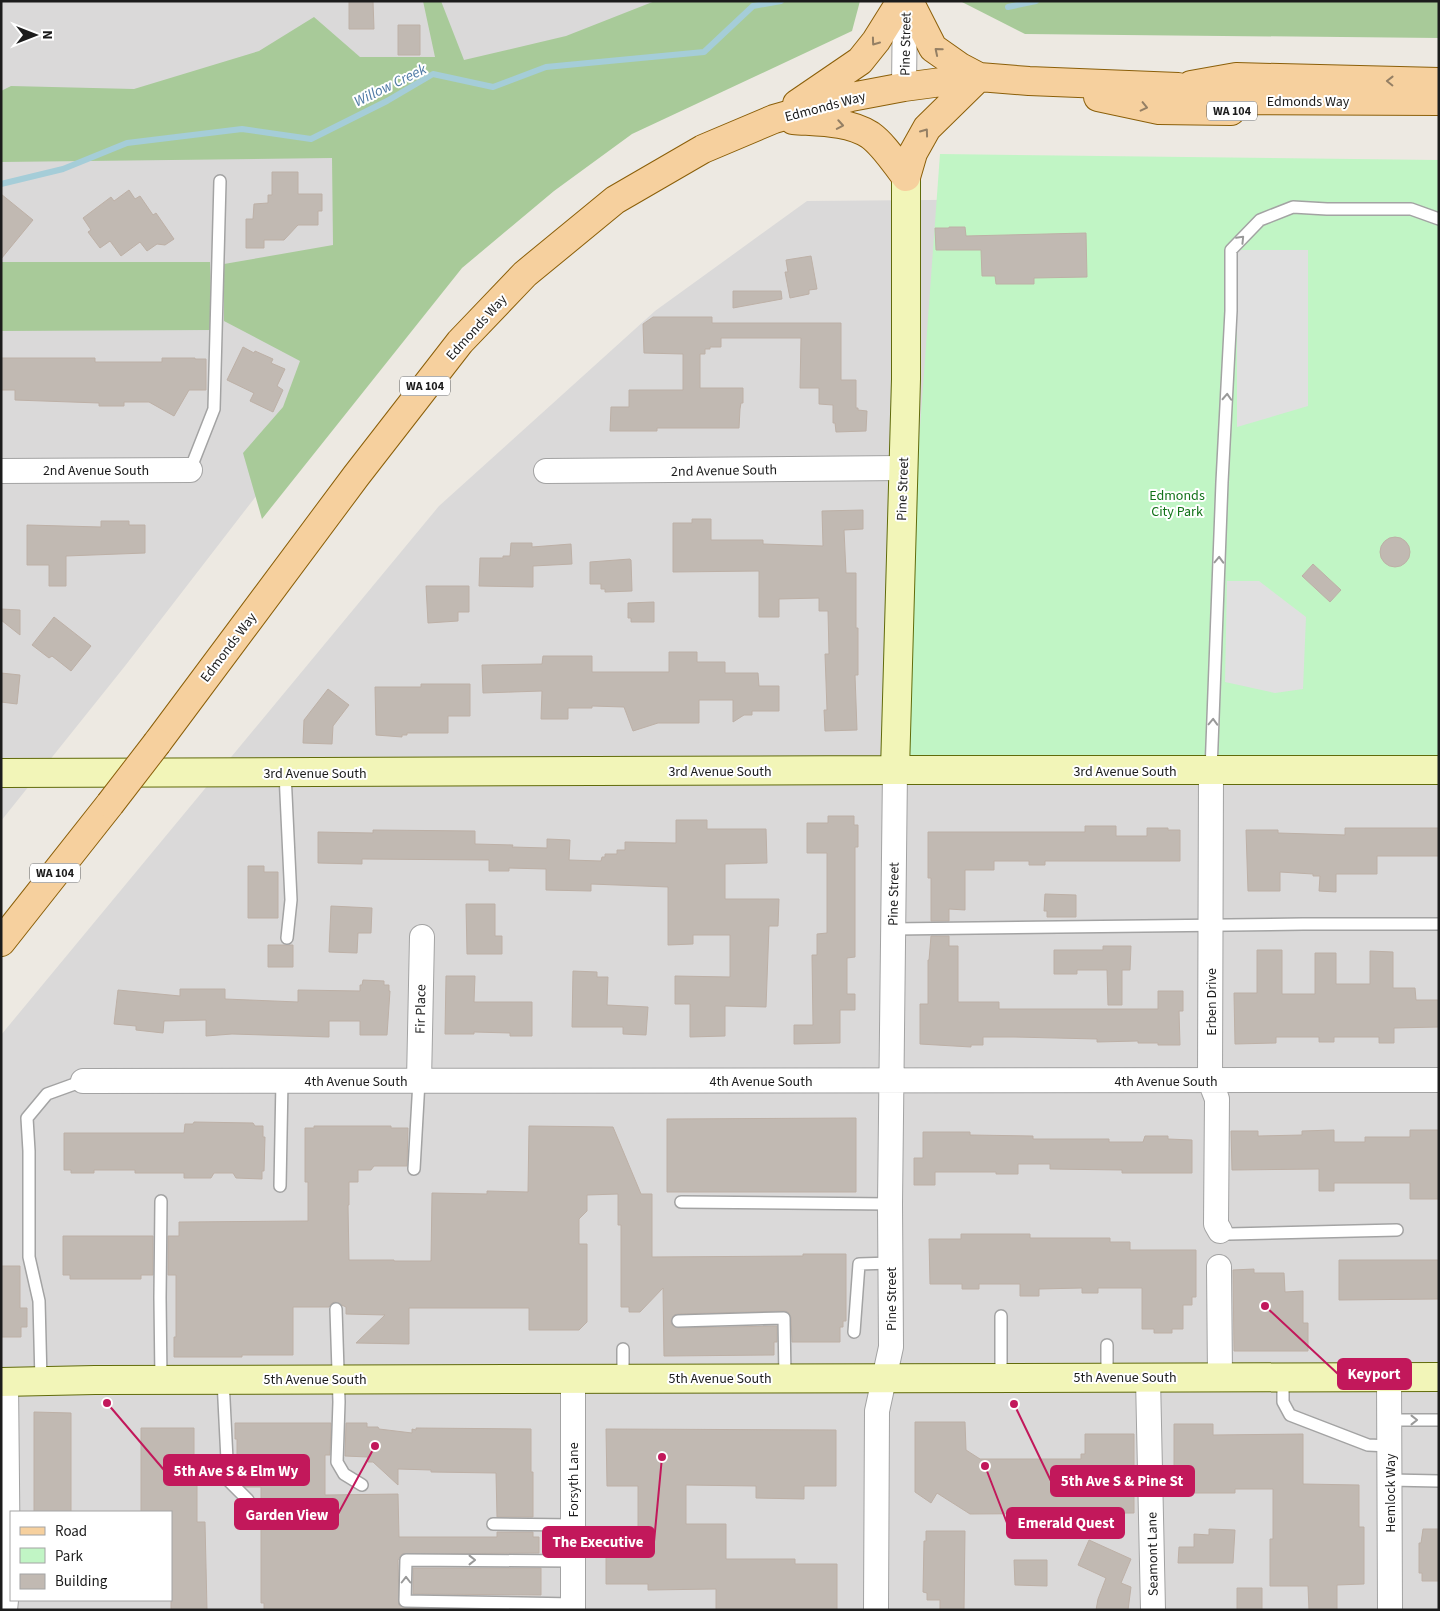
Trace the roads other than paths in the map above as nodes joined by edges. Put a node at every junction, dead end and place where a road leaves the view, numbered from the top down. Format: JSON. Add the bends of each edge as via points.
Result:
{"nodes":[{"id":1,"x":901,"y":1,"type":"edge"},
{"id":2,"x":907,"y":1,"type":"edge"},
{"id":3,"x":979,"y":76,"type":"junction"},
{"id":4,"x":1028,"y":81,"type":"junction"},
{"id":5,"x":1439,"y":82,"type":"edge"},
{"id":6,"x":904,"y":87,"type":"junction"},
{"id":7,"x":1178,"y":87,"type":"junction"},
{"id":8,"x":1439,"y":101,"type":"edge"},
{"id":9,"x":1439,"y":112,"type":"edge"},
{"id":10,"x":774,"y":119,"type":"junction"},
{"id":11,"x":906,"y":177,"type":"junction"},
{"id":12,"x":220,"y":181,"type":"dead end"},
{"id":13,"x":1439,"y":219,"type":"edge"},
{"id":14,"x":903,"y":468,"type":"junction"},
{"id":15,"x":190,"y":470,"type":"joint"},
{"id":16,"x":1,"y":471,"type":"edge"},
{"id":17,"x":546,"y":471,"type":"dead end"},
{"id":18,"x":895,"y":770,"type":"junction"},
{"id":19,"x":1439,"y":770,"type":"edge"},
{"id":20,"x":1212,"y":771,"type":"junction"},
{"id":21,"x":1,"y":773,"type":"edge"},
{"id":22,"x":285,"y":773,"type":"junction"},
{"id":23,"x":1439,"y":924,"type":"edge"},
{"id":24,"x":1211,"y":925,"type":"junction"},
{"id":25,"x":893,"y":929,"type":"junction"},
{"id":26,"x":422,"y":937,"type":"dead end"},
{"id":27,"x":287,"y":938,"type":"dead end"},
{"id":28,"x":1,"y":942,"type":"edge"},
{"id":29,"x":890,"y":1080,"type":"junction"},
{"id":30,"x":1210,"y":1080,"type":"junction"},
{"id":31,"x":1439,"y":1080,"type":"edge"},
{"id":32,"x":82,"y":1081,"type":"joint"},
{"id":33,"x":282,"y":1081,"type":"junction"},
{"id":34,"x":418,"y":1081,"type":"junction"},
{"id":35,"x":414,"y":1169,"type":"dead end"},
{"id":36,"x":280,"y":1186,"type":"dead end"},
{"id":37,"x":161,"y":1201,"type":"dead end"},
{"id":38,"x":681,"y":1202,"type":"dead end"},
{"id":39,"x":890,"y":1204,"type":"junction"},
{"id":40,"x":1397,"y":1230,"type":"dead end"},
{"id":41,"x":1220,"y":1231,"type":"joint"},
{"id":42,"x":891,"y":1263,"type":"junction"},
{"id":43,"x":1219,"y":1267,"type":"dead end"},
{"id":44,"x":336,"y":1309,"type":"dead end"},
{"id":45,"x":1001,"y":1316,"type":"dead end"},
{"id":46,"x":678,"y":1321,"type":"dead end"},
{"id":47,"x":854,"y":1332,"type":"dead end"},
{"id":48,"x":1107,"y":1345,"type":"dead end"},
{"id":49,"x":623,"y":1349,"type":"dead end"},
{"id":50,"x":1220,"y":1377,"type":"junction"},
{"id":51,"x":1283,"y":1377,"type":"junction"},
{"id":52,"x":1389,"y":1377,"type":"junction"},
{"id":53,"x":1439,"y":1377,"type":"edge"},
{"id":54,"x":785,"y":1378,"type":"junction"},
{"id":55,"x":884,"y":1378,"type":"junction"},
{"id":56,"x":1001,"y":1378,"type":"junction"},
{"id":57,"x":1107,"y":1378,"type":"junction"},
{"id":58,"x":1148,"y":1378,"type":"junction"},
{"id":59,"x":573,"y":1379,"type":"junction"},
{"id":60,"x":623,"y":1379,"type":"junction"},
{"id":61,"x":161,"y":1380,"type":"junction"},
{"id":62,"x":223,"y":1380,"type":"junction"},
{"id":63,"x":339,"y":1380,"type":"junction"},
{"id":64,"x":4,"y":1382,"type":"edge"},
{"id":65,"x":41,"y":1382,"type":"junction"},
{"id":66,"x":1390,"y":1420,"type":"junction"},
{"id":67,"x":1439,"y":1420,"type":"edge"},
{"id":68,"x":4,"y":1436,"type":"edge"},
{"id":69,"x":1389,"y":1446,"type":"junction"},
{"id":70,"x":1390,"y":1480,"type":"junction"},
{"id":71,"x":1439,"y":1481,"type":"edge"},
{"id":72,"x":362,"y":1485,"type":"dead end"},
{"id":73,"x":248,"y":1500,"type":"dead end"},
{"id":74,"x":493,"y":1524,"type":"dead end"},
{"id":75,"x":573,"y":1525,"type":"junction"},
{"id":76,"x":572,"y":1561,"type":"junction"},
{"id":77,"x":573,"y":1607,"type":"edge"},
{"id":78,"x":4,"y":1610,"type":"edge"},
{"id":79,"x":876,"y":1610,"type":"edge"},
{"id":80,"x":1153,"y":1610,"type":"edge"},
{"id":81,"x":1390,"y":1610,"type":"edge"}],
"edges":[{"from":1,"to":10,"type":"main road","one_way":true,"via":[[860,61]]},
{"from":3,"to":2,"type":"main road","one_way":true,"via":[[932,48]]},
{"from":2,"to":6,"type":"street","name":"Pine Street"},
{"from":3,"to":4,"type":"main road","name":"Edmonds Way","number":"WA 104"},
{"from":3,"to":6,"type":"main road","name":"Edmonds Way","number":"WA 104"},
{"from":11,"to":3,"type":"main road","one_way":true,"via":[[913,152],[924,133]]},
{"from":4,"to":7,"type":"main road","name":"Edmonds Way","number":"WA 104"},
{"from":4,"to":9,"type":"main road","number":"WA 104","one_way":true,"via":[[1159,110]]},
{"from":5,"to":7,"type":"main road","name":"Edmonds Way","number":"WA 104","one_way":true,"via":[[1236,77]]},
{"from":6,"to":10,"type":"main road","name":"Edmonds Way","number":"WA 104","via":[[851,97]]},
{"from":7,"to":8,"type":"main road","name":"Edmonds Way","number":"WA 104","via":[[1234,100]]},
{"from":10,"to":11,"type":"main road","one_way":true,"via":[[844,124],[869,135]]},
{"from":10,"to":28,"type":"main road","name":"Edmonds Way","number":"WA 104","bridge":true,"via":[[703,149],[615,200],[525,274],[460,342],[157,743]]},
{"from":11,"to":14,"type":"street","name":"Pine Street"},
{"from":12,"to":15,"type":"lane","via":[[214,409]]},
{"from":20,"to":13,"type":"lane","one_way":true,"via":[[1231,250],[1260,220],[1293,207],[1411,209]]},
{"from":14,"to":17,"type":"street","name":"2nd Avenue South"},
{"from":14,"to":18,"type":"street","name":"Pine Street"},
{"from":15,"to":16,"type":"street","name":"2nd Avenue South"},
{"from":18,"to":20,"type":"street","name":"3rd Avenue South"},
{"from":18,"to":22,"type":"street","name":"3rd Avenue South"},
{"from":18,"to":25,"type":"street","name":"Pine Street"},
{"from":19,"to":20,"type":"street","name":"3rd Avenue South"},
{"from":20,"to":24,"type":"street","name":"Erben Drive"},
{"from":21,"to":22,"type":"street","name":"3rd Avenue South"},
{"from":22,"to":27,"type":"lane","via":[[291,900]]},
{"from":23,"to":24,"type":"lane"},
{"from":24,"to":25,"type":"lane"},
{"from":24,"to":30,"type":"street","name":"Erben Drive"},
{"from":25,"to":29,"type":"street","name":"Pine Street"},
{"from":26,"to":34,"type":"street","name":"Fir Place"},
{"from":29,"to":30,"type":"street","name":"4th Avenue South"},
{"from":29,"to":34,"type":"street","name":"4th Avenue South"},
{"from":29,"to":39,"type":"street","name":"Pine Street"},
{"from":30,"to":31,"type":"street","name":"4th Avenue South"},
{"from":30,"to":41,"type":"street","name":"Erben Drive","via":[[1217,1099],[1216,1224]]},
{"from":32,"to":33,"type":"street","name":"4th Avenue South"},
{"from":32,"to":65,"type":"lane","via":[[47,1094],[27,1118],[29,1257],[38,1302]]},
{"from":33,"to":34,"type":"street","name":"4th Avenue South"},
{"from":33,"to":36,"type":"lane"},
{"from":34,"to":35,"type":"lane"},
{"from":37,"to":61,"type":"lane"},
{"from":38,"to":39,"type":"lane"},
{"from":39,"to":42,"type":"street","name":"Pine Street"},
{"from":40,"to":41,"type":"lane","via":[[1229,1234]]},
{"from":42,"to":47,"type":"lane","via":[[859,1264]]},
{"from":42,"to":55,"type":"street","name":"Pine Street","via":[[891,1347]]},
{"from":43,"to":50,"type":"street"},
{"from":44,"to":63,"type":"lane"},
{"from":45,"to":56,"type":"lane"},
{"from":46,"to":54,"type":"lane","via":[[784,1318]]},
{"from":48,"to":57,"type":"lane"},
{"from":49,"to":60,"type":"lane"},
{"from":50,"to":51,"type":"street","name":"5th Avenue South"},
{"from":50,"to":58,"type":"street","name":"5th Avenue South"},
{"from":51,"to":52,"type":"street","name":"5th Avenue South"},
{"from":51,"to":69,"type":"lane","via":[[1283,1402],[1290,1415],[1368,1445]]},
{"from":52,"to":53,"type":"street","name":"5th Avenue South"},
{"from":52,"to":66,"type":"street","name":"Hemlock Way"},
{"from":54,"to":55,"type":"street","name":"5th Avenue South"},
{"from":54,"to":60,"type":"street","name":"5th Avenue South"},
{"from":55,"to":56,"type":"street","name":"5th Avenue South"},
{"from":55,"to":79,"type":"street","name":"Pine Street","via":[[878,1411]]},
{"from":56,"to":57,"type":"street","name":"5th Avenue South"},
{"from":57,"to":58,"type":"street","name":"5th Avenue South"},
{"from":58,"to":80,"type":"street","name":"Seamont Lane"},
{"from":59,"to":60,"type":"street","name":"5th Avenue South"},
{"from":59,"to":63,"type":"street","name":"5th Avenue South"},
{"from":59,"to":75,"type":"street","name":"Forsyth Lane"},
{"from":61,"to":62,"type":"street","name":"5th Avenue South"},
{"from":61,"to":65,"type":"street","name":"5th Avenue South"},
{"from":62,"to":63,"type":"street","name":"5th Avenue South"},
{"from":62,"to":73,"type":"lane","via":[[228,1480]]},
{"from":63,"to":72,"type":"lane","via":[[337,1462],[344,1474]]},
{"from":64,"to":65,"type":"street","name":"5th Avenue South"},
{"from":64,"to":68,"type":"street"},
{"from":66,"to":67,"type":"lane","one_way":true},
{"from":66,"to":69,"type":"street","name":"Hemlock Way"},
{"from":68,"to":78,"type":"street","via":[[8,1581]]},
{"from":69,"to":70,"type":"street","name":"Hemlock Way"},
{"from":70,"to":71,"type":"lane"},
{"from":70,"to":81,"type":"street","name":"Hemlock Way"},
{"from":74,"to":75,"type":"lane"},
{"from":75,"to":76,"type":"street","name":"Forsyth Lane"},
{"from":76,"to":77,"type":"street","name":"Forsyth Lane"},
{"from":77,"to":76,"type":"lane","one_way":true,"via":[[406,1601],[406,1560]]}]}
